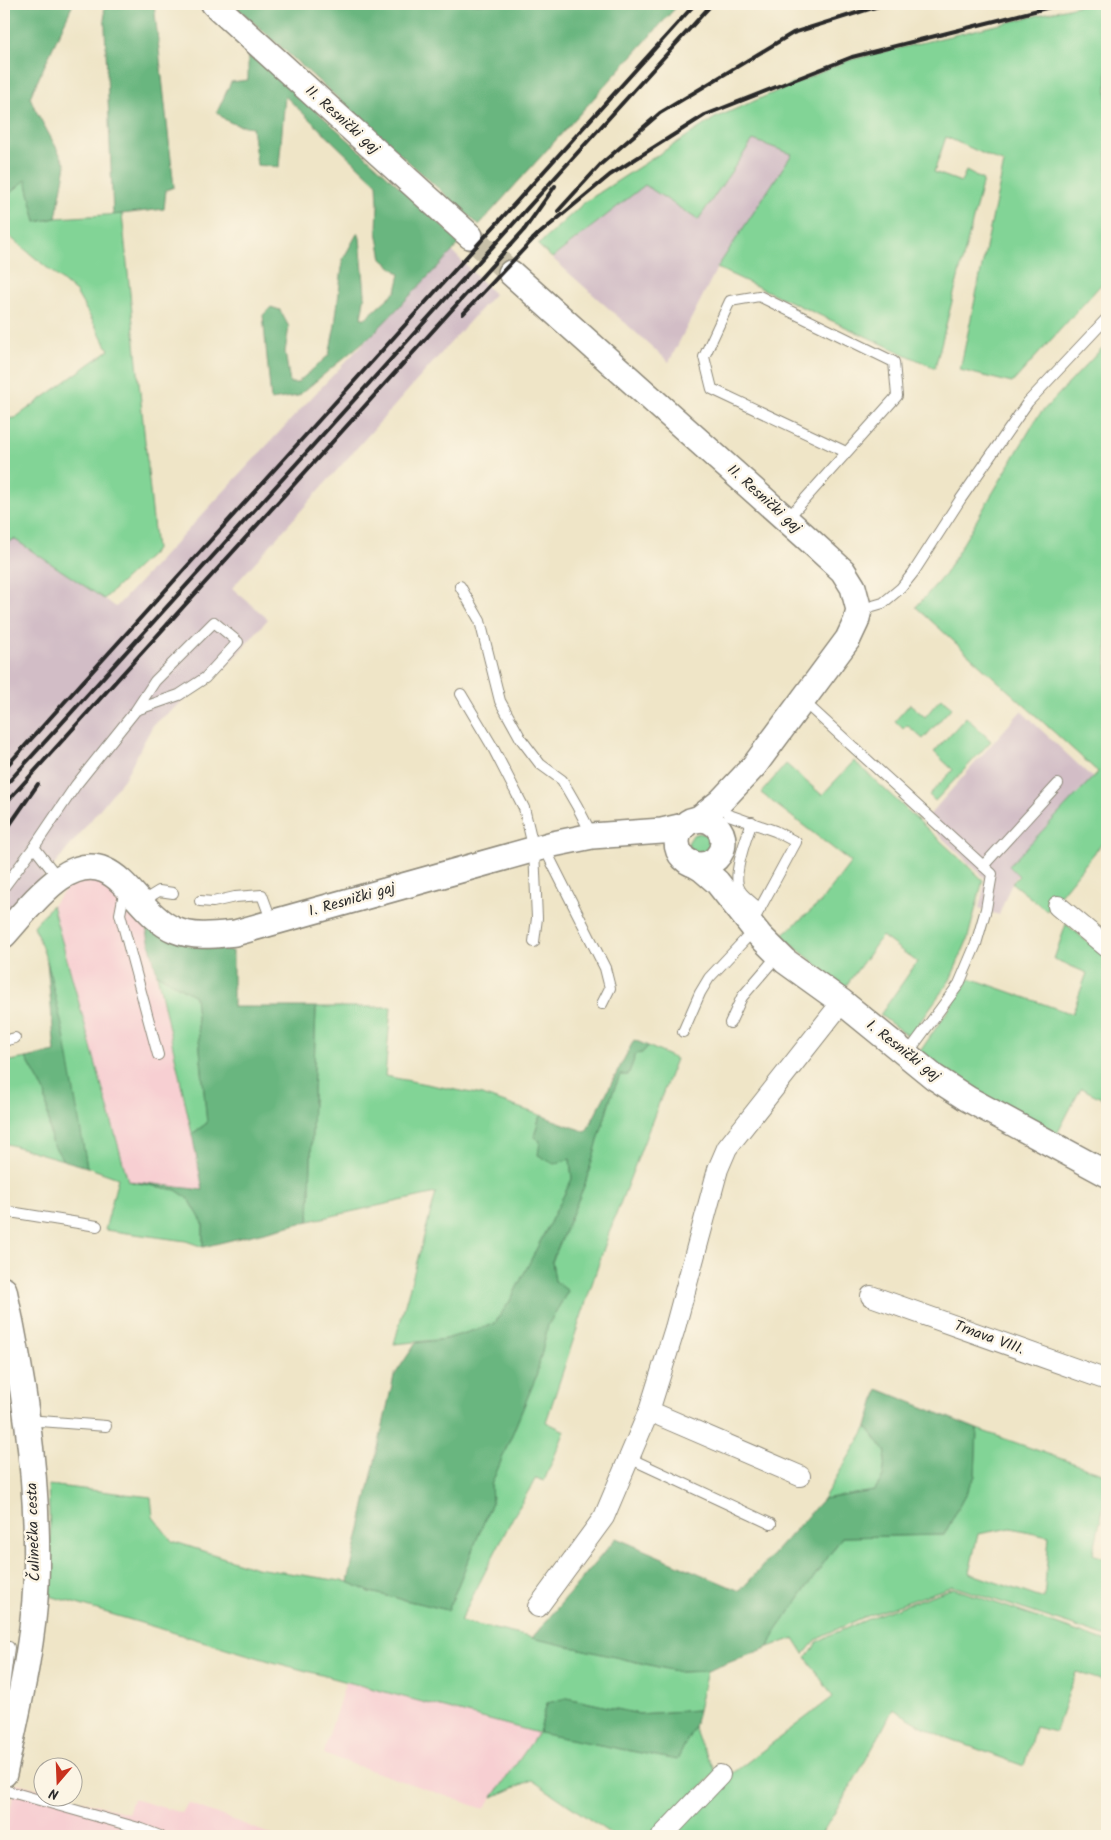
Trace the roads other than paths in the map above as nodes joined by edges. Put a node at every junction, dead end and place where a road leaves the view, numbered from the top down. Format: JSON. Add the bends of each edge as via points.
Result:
{"nodes":[{"id":1,"x":214,"y":4,"type":"edge"},
{"id":2,"x":470,"y":236,"type":"tunnel mouth"},
{"id":3,"x":511,"y":273,"type":"tunnel mouth"},
{"id":4,"x":1107,"y":318,"type":"edge"},
{"id":5,"x":846,"y":452,"type":"junction"},
{"id":6,"x":786,"y":520,"type":"junction"},
{"id":7,"x":460,"y":586,"type":"dead end"},
{"id":8,"x":859,"y":610,"type":"junction"},
{"id":9,"x":461,"y":694,"type":"dead end"},
{"id":10,"x":803,"y":701,"type":"junction"},
{"id":11,"x":136,"y":710,"type":"junction"},
{"id":12,"x":754,"y":766,"type":"junction"},
{"id":13,"x":1058,"y":784,"type":"dead end"},
{"id":14,"x":691,"y":823,"type":"junction"},
{"id":15,"x":731,"y":831,"type":"junction"},
{"id":16,"x":627,"y":834,"type":"junction"},
{"id":17,"x":592,"y":836,"type":"junction"},
{"id":18,"x":34,"y":847,"type":"junction"},
{"id":19,"x":539,"y":848,"type":"junction"},
{"id":20,"x":687,"y":859,"type":"junction"},
{"id":21,"x":983,"y":866,"type":"junction"},
{"id":22,"x":59,"y":879,"type":"junction"},
{"id":23,"x":4,"y":887,"type":"edge"},
{"id":24,"x":726,"y":892,"type":"junction"},
{"id":25,"x":173,"y":893,"type":"dead end"},
{"id":26,"x":133,"y":894,"type":"junction"},
{"id":27,"x":200,"y":901,"type":"dead end"},
{"id":28,"x":1058,"y":906,"type":"dead end"},
{"id":29,"x":755,"y":922,"type":"junction"},
{"id":30,"x":272,"y":923,"type":"junction"},
{"id":31,"x":4,"y":935,"type":"edge"},
{"id":32,"x":534,"y":942,"type":"dead end"},
{"id":33,"x":1107,"y":947,"type":"edge"},
{"id":34,"x":779,"y":954,"type":"junction"},
{"id":35,"x":842,"y":1002,"type":"junction"},
{"id":36,"x":602,"y":1004,"type":"dead end"},
{"id":37,"x":730,"y":1023,"type":"dead end"},
{"id":38,"x":684,"y":1032,"type":"dead end"},
{"id":39,"x":15,"y":1038,"type":"dead end"},
{"id":40,"x":4,"y":1041,"type":"edge"},
{"id":41,"x":158,"y":1055,"type":"dead end"},
{"id":42,"x":906,"y":1055,"type":"junction"},
{"id":43,"x":1107,"y":1174,"type":"edge"},
{"id":44,"x":4,"y":1211,"type":"edge"},
{"id":45,"x":97,"y":1226,"type":"dead end"},
{"id":46,"x":4,"y":1290,"type":"edge"},
{"id":47,"x":872,"y":1296,"type":"dead end"},
{"id":48,"x":1107,"y":1380,"type":"edge"},
{"id":49,"x":649,"y":1411,"type":"junction"},
{"id":50,"x":26,"y":1420,"type":"junction"},
{"id":51,"x":106,"y":1426,"type":"dead end"},
{"id":52,"x":629,"y":1458,"type":"junction"},
{"id":53,"x":800,"y":1476,"type":"dead end"},
{"id":54,"x":771,"y":1524,"type":"dead end"},
{"id":55,"x":538,"y":1607,"type":"dead end"},
{"id":56,"x":9,"y":1646,"type":"dead end"},
{"id":57,"x":4,"y":1686,"type":"edge"},
{"id":58,"x":4,"y":1774,"type":"edge"},
{"id":59,"x":720,"y":1775,"type":"dead end"},
{"id":60,"x":4,"y":1790,"type":"edge"},
{"id":61,"x":160,"y":1836,"type":"edge"},
{"id":62,"x":662,"y":1836,"type":"edge"}],
"edges":[{"from":1,"to":2,"type":"street","name":"II. Resnički gaj"},
{"from":3,"to":6,"type":"street","name":"II. Resnički gaj"},
{"from":4,"to":8,"type":"lane","via":[[1028,402],[901,588],[883,603]]},
{"from":5,"to":5,"type":"lane","via":[[897,396],[894,362],[759,296],[730,301],[704,357],[712,389]]},
{"from":5,"to":6,"type":"lane"},
{"from":6,"to":8,"type":"street","name":"II. Resnički gaj","via":[[843,571],[853,587]]},
{"from":7,"to":17,"type":"lane","via":[[480,621],[500,701],[521,740],[540,764],[562,780]]},
{"from":8,"to":10,"type":"street","via":[[848,639]]},
{"from":9,"to":19,"type":"lane","via":[[524,808]]},
{"from":10,"to":12,"type":"street"},
{"from":10,"to":21,"type":"lane"},
{"from":11,"to":11,"type":"lane","via":[[179,695],[205,678],[238,642],[214,622],[155,681]]},
{"from":11,"to":18,"type":"lane","via":[[76,785]]},
{"from":12,"to":14,"type":"street","via":[[720,802]]},
{"from":12,"to":15,"type":"street"},
{"from":13,"to":21,"type":"lane"},
{"from":14,"to":15,"type":"street","via":[[710,821],[720,831]]},
{"from":14,"to":16,"type":"street","name":"I. Resnički gaj","via":[[662,831]]},
{"from":14,"to":20,"type":"street","via":[[678,838],[679,851]]},
{"from":15,"to":20,"type":"street","via":[[717,857],[708,863],[698,864]]},
{"from":15,"to":24,"type":"street","name":"I. Resnički gaj","via":[[721,872]]},
{"from":15,"to":29,"type":"lane","via":[[740,853],[739,890]]},
{"from":15,"to":29,"type":"lane","via":[[796,842]]},
{"from":16,"to":17,"type":"street","name":"I. Resnički gaj"},
{"from":16,"to":20,"type":"street","name":"I. Resnički gaj","via":[[657,843]]},
{"from":17,"to":19,"type":"street","name":"I. Resnički gaj"},
{"from":18,"to":22,"type":"lane"},
{"from":18,"to":23,"type":"lane"},
{"from":19,"to":30,"type":"street","name":"I. Resnički gaj"},
{"from":19,"to":32,"type":"lane"},
{"from":19,"to":36,"type":"lane","via":[[605,968],[610,988]]},
{"from":20,"to":24,"type":"street","name":"I. Resnički gaj"},
{"from":21,"to":42,"type":"lane","via":[[992,874],[986,909],[959,984]]},
{"from":22,"to":26,"type":"street","name":"I. Resnički gaj","via":[[82,867],[97,867],[108,871]]},
{"from":22,"to":31,"type":"street"},
{"from":24,"to":29,"type":"street","name":"I. Resnički gaj"},
{"from":25,"to":26,"type":"lane"},
{"from":26,"to":30,"type":"street","name":"I. Resnički gaj","via":[[162,923],[188,934],[235,933]]},
{"from":26,"to":41,"type":"lane","via":[[120,914]]},
{"from":27,"to":30,"type":"lane","via":[[262,895]]},
{"from":28,"to":33,"type":"street"},
{"from":29,"to":34,"type":"street","name":"I. Resnički gaj"},
{"from":29,"to":38,"type":"lane","via":[[709,978]]},
{"from":34,"to":35,"type":"street","name":"I. Resnički gaj"},
{"from":34,"to":37,"type":"lane","via":[[742,997]]},
{"from":35,"to":42,"type":"street","name":"I. Resnički gaj"},
{"from":35,"to":49,"type":"street","via":[[727,1148],[718,1169]]},
{"from":39,"to":40,"type":"lane"},
{"from":42,"to":43,"type":"street","name":"I. Resnički gaj","via":[[968,1099]]},
{"from":44,"to":45,"type":"lane"},
{"from":46,"to":50,"type":"street","name":"Čulinečka cesta"},
{"from":47,"to":48,"type":"street","name":"Trnava VIII."},
{"from":49,"to":52,"type":"street"},
{"from":49,"to":53,"type":"street"},
{"from":50,"to":51,"type":"lane"},
{"from":50,"to":58,"type":"street","name":"Čulinečka cesta","via":[[35,1516],[36,1584],[31,1637],[10,1722]]},
{"from":52,"to":54,"type":"lane"},
{"from":52,"to":55,"type":"street","via":[[604,1517]]},
{"from":56,"to":57,"type":"lane"},
{"from":59,"to":62,"type":"street"},
{"from":60,"to":61,"type":"lane"}]}
